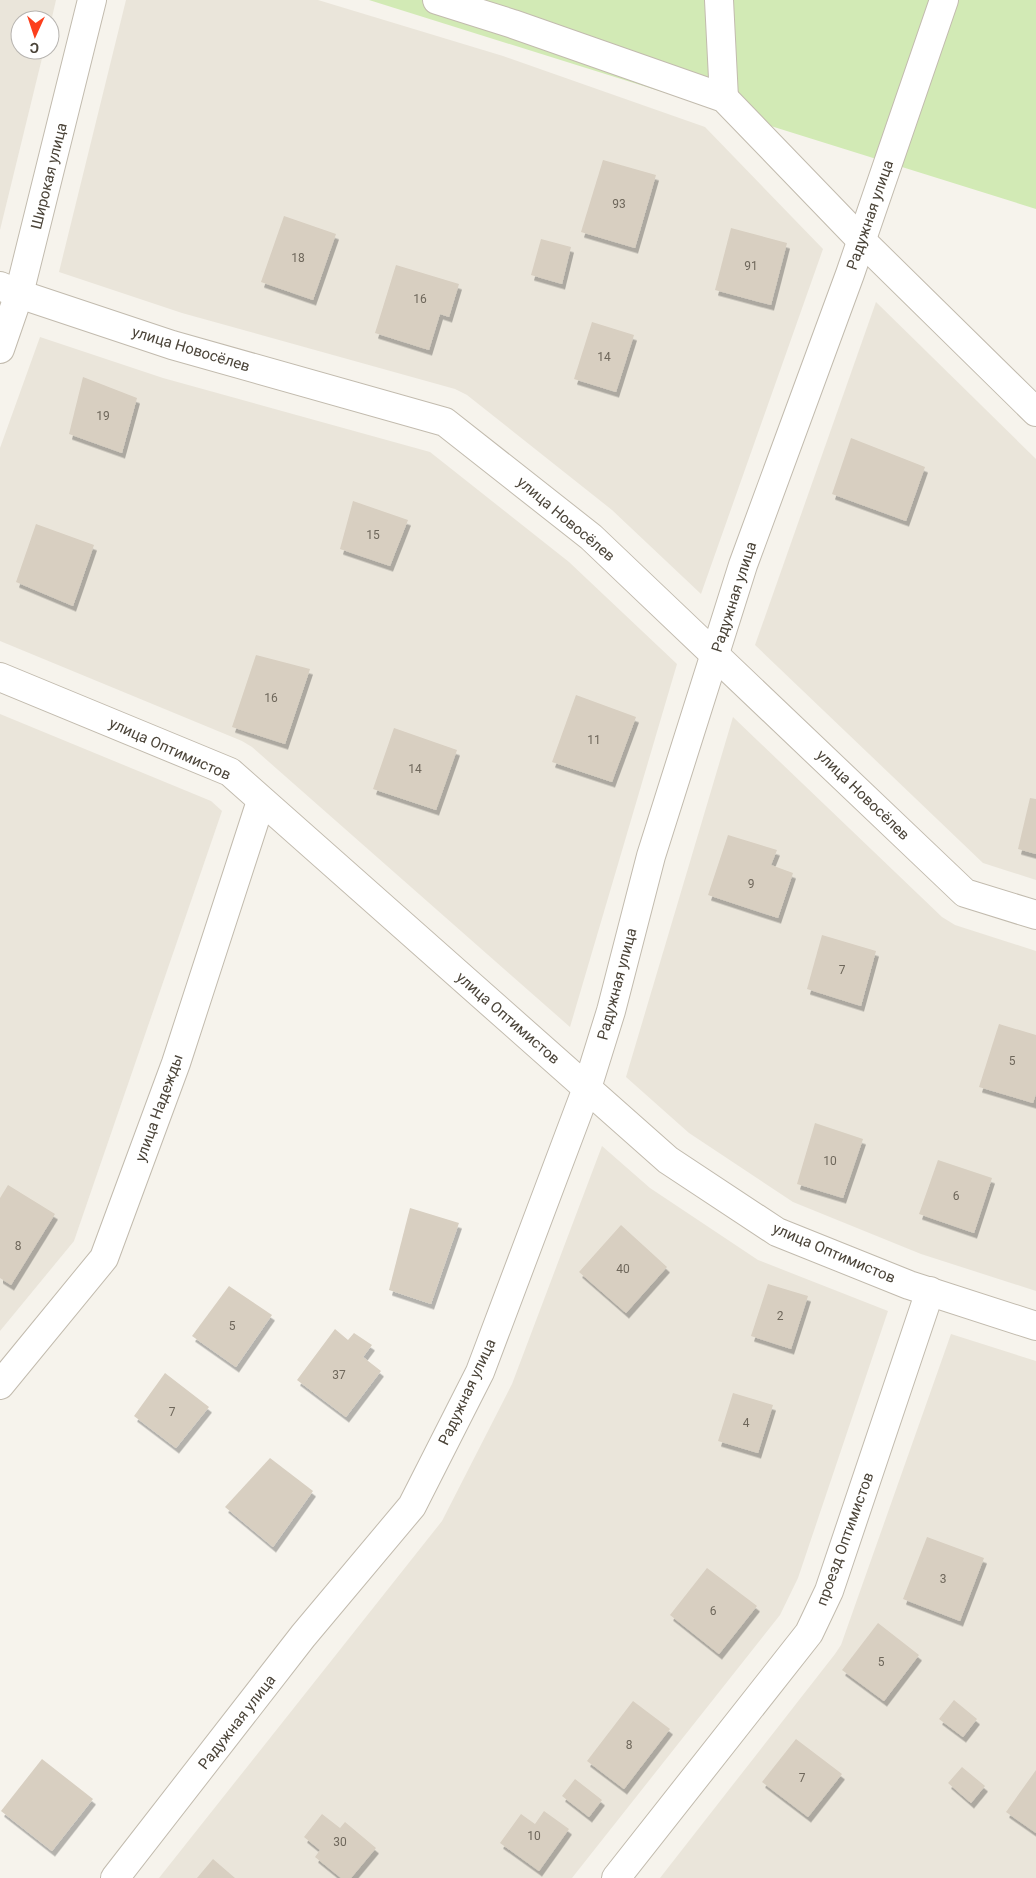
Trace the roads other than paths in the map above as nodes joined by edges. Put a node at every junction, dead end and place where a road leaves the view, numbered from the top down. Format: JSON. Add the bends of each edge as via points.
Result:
{"nodes":[{"id":1,"x":92,"y":0,"type":"edge"},
{"id":2,"x":437,"y":0,"type":"edge"},
{"id":3,"x":719,"y":0,"type":"edge"},
{"id":4,"x":944,"y":0,"type":"edge"},
{"id":5,"x":724,"y":98,"type":"junction"},
{"id":6,"x":862,"y":241,"type":"junction"},
{"id":7,"x":10,"y":290,"type":"edge"},
{"id":8,"x":0,"y":349,"type":"edge"},
{"id":9,"x":1036,"y":412,"type":"edge"},
{"id":10,"x":716,"y":654,"type":"junction"},
{"id":11,"x":0,"y":677,"type":"edge"},
{"id":12,"x":261,"y":801,"type":"junction"},
{"id":13,"x":1036,"y":915,"type":"edge"},
{"id":14,"x":587,"y":1088,"type":"junction"},
{"id":15,"x":930,"y":1291,"type":"junction"},
{"id":16,"x":1036,"y":1326,"type":"edge"},
{"id":17,"x":0,"y":1385,"type":"edge"},
{"id":18,"x":115,"y":1878,"type":"edge"},
{"id":19,"x":616,"y":1878,"type":"edge"}],
"edges":[{"from":1,"to":7,"type":"street","name":"Широкая улица"},
{"from":2,"to":5,"type":"street"},
{"from":3,"to":5,"type":"street"},
{"from":4,"to":6,"type":"street","name":"Радужная улица"},
{"from":5,"to":6,"type":"street"},
{"from":6,"to":9,"type":"street"},
{"from":6,"to":10,"type":"street","name":"Радужная улица","via":[[743,565]]},
{"from":7,"to":8,"type":"street","name":"Широкая улица"},
{"from":7,"to":10,"type":"street","name":"улица Новосёлев","via":[[172,345],[446,422],[591,537]]},
{"from":10,"to":13,"type":"street","name":"улица Новосёлев","via":[[965,893]]},
{"from":10,"to":14,"type":"street","name":"Радужная улица","via":[[651,856],[611,1011]]},
{"from":11,"to":12,"type":"street","name":"улица Оптимистов","via":[[230,772]]},
{"from":12,"to":14,"type":"street","name":"улица Оптимистов"},
{"from":12,"to":17,"type":"street","name":"улица Надежды","via":[[176,1063],[104,1258]]},
{"from":14,"to":15,"type":"street","name":"улица Оптимистов","via":[[668,1160],[777,1232]]},
{"from":14,"to":18,"type":"street","name":"Радужная улица","via":[[480,1372],[412,1506],[304,1636]]},
{"from":15,"to":16,"type":"street","name":"улица Оптимистов"},
{"from":15,"to":19,"type":"street","name":"проезд Оптимистов","via":[[829,1591],[809,1633]]}]}
